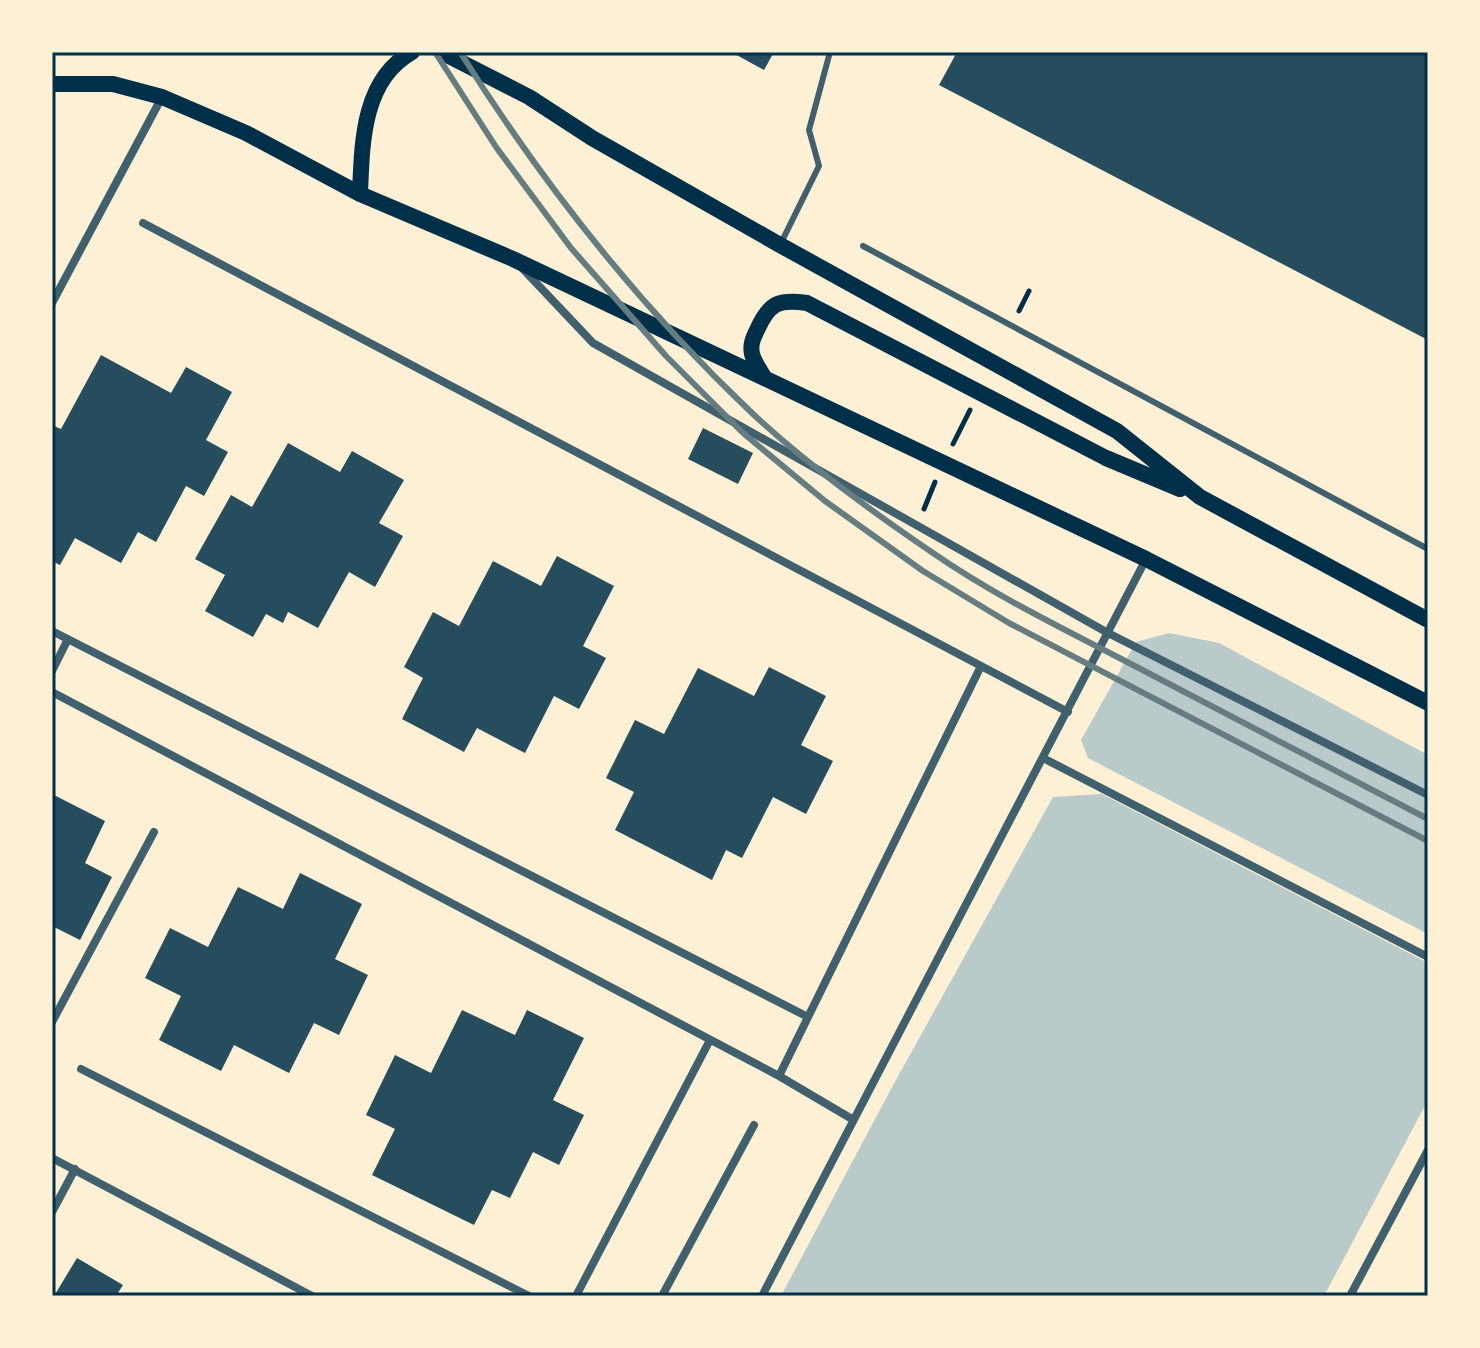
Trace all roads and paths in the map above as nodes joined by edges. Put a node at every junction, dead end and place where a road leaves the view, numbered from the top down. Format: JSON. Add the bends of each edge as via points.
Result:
{"nodes":[{"id":1,"x":412,"y":52,"type":"edge"},
{"id":2,"x":441,"y":52,"type":"edge"},
{"id":3,"x":830,"y":52,"type":"edge"},
{"id":4,"x":52,"y":84,"type":"edge"},
{"id":5,"x":162,"y":97,"type":"junction"},
{"id":6,"x":360,"y":194,"type":"junction"},
{"id":7,"x":143,"y":223,"type":"dead end"},
{"id":8,"x":780,"y":245,"type":"junction"},
{"id":9,"x":863,"y":246,"type":"dead end"},
{"id":10,"x":513,"y":259,"type":"junction"},
{"id":11,"x":52,"y":303,"type":"edge"},
{"id":12,"x":764,"y":377,"type":"junction"},
{"id":13,"x":1200,"y":497,"type":"junction"},
{"id":14,"x":1428,"y":548,"type":"edge"},
{"id":15,"x":1146,"y":559,"type":"junction"},
{"id":16,"x":1428,"y":620,"type":"edge"},
{"id":17,"x":52,"y":631,"type":"edge"},
{"id":18,"x":1108,"y":633,"type":"junction"},
{"id":19,"x":68,"y":639,"type":"junction"},
{"id":20,"x":981,"y":666,"type":"junction"},
{"id":21,"x":52,"y":671,"type":"edge"},
{"id":22,"x":52,"y":692,"type":"edge"},
{"id":23,"x":1428,"y":703,"type":"edge"},
{"id":24,"x":1068,"y":712,"type":"junction"},
{"id":25,"x":1043,"y":758,"type":"junction"},
{"id":26,"x":1428,"y":795,"type":"edge"},
{"id":27,"x":154,"y":832,"type":"dead end"},
{"id":28,"x":1428,"y":957,"type":"edge"},
{"id":29,"x":808,"y":1017,"type":"junction"},
{"id":30,"x":52,"y":1022,"type":"edge"},
{"id":31,"x":710,"y":1040,"type":"junction"},
{"id":32,"x":81,"y":1069,"type":"dead end"},
{"id":33,"x":779,"y":1076,"type":"junction"},
{"id":34,"x":852,"y":1119,"type":"junction"},
{"id":35,"x":754,"y":1125,"type":"dead end"},
{"id":36,"x":1428,"y":1150,"type":"edge"},
{"id":37,"x":52,"y":1158,"type":"edge"},
{"id":38,"x":75,"y":1169,"type":"junction"},
{"id":39,"x":52,"y":1212,"type":"edge"},
{"id":40,"x":312,"y":1296,"type":"edge"},
{"id":41,"x":529,"y":1296,"type":"edge"},
{"id":42,"x":576,"y":1296,"type":"edge"},
{"id":43,"x":662,"y":1296,"type":"edge"},
{"id":44,"x":762,"y":1296,"type":"edge"},
{"id":45,"x":1350,"y":1296,"type":"edge"}],
"edges":[{"from":1,"to":6,"type":"main road","via":[[389,70],[366,119]]},
{"from":2,"to":8,"type":"main road","via":[[529,97]]},
{"from":3,"to":8,"type":"lane","via":[[809,130],[819,166]]},
{"from":4,"to":5,"type":"main road","via":[[113,84]]},
{"from":5,"to":6,"type":"main road","via":[[246,133]]},
{"from":5,"to":11,"type":"street"},
{"from":6,"to":10,"type":"main road"},
{"from":7,"to":20,"type":"street"},
{"from":8,"to":13,"type":"main road","via":[[1117,431]]},
{"from":9,"to":14,"type":"lane"},
{"from":10,"to":12,"type":"main road"},
{"from":10,"to":18,"type":"street","via":[[593,343]]},
{"from":12,"to":13,"type":"main road","via":[[751,341],[763,315],[788,300],[807,303],[1106,458]]},
{"from":12,"to":15,"type":"main road"},
{"from":13,"to":16,"type":"main road"},
{"from":15,"to":18,"type":"street"},
{"from":15,"to":23,"type":"main road"},
{"from":17,"to":19,"type":"street"},
{"from":18,"to":24,"type":"street"},
{"from":18,"to":26,"type":"street"},
{"from":19,"to":21,"type":"street"},
{"from":19,"to":29,"type":"street"},
{"from":20,"to":24,"type":"street"},
{"from":20,"to":29,"type":"street"},
{"from":22,"to":31,"type":"street"},
{"from":24,"to":25,"type":"street"},
{"from":25,"to":28,"type":"street"},
{"from":25,"to":34,"type":"street"},
{"from":27,"to":30,"type":"street"},
{"from":29,"to":33,"type":"street"},
{"from":31,"to":33,"type":"street"},
{"from":31,"to":42,"type":"street"},
{"from":32,"to":41,"type":"street"},
{"from":33,"to":34,"type":"street"},
{"from":34,"to":44,"type":"street"},
{"from":35,"to":43,"type":"street"},
{"from":36,"to":45,"type":"street"},
{"from":37,"to":38,"type":"street"},
{"from":38,"to":39,"type":"street"},
{"from":38,"to":40,"type":"street"}]}
